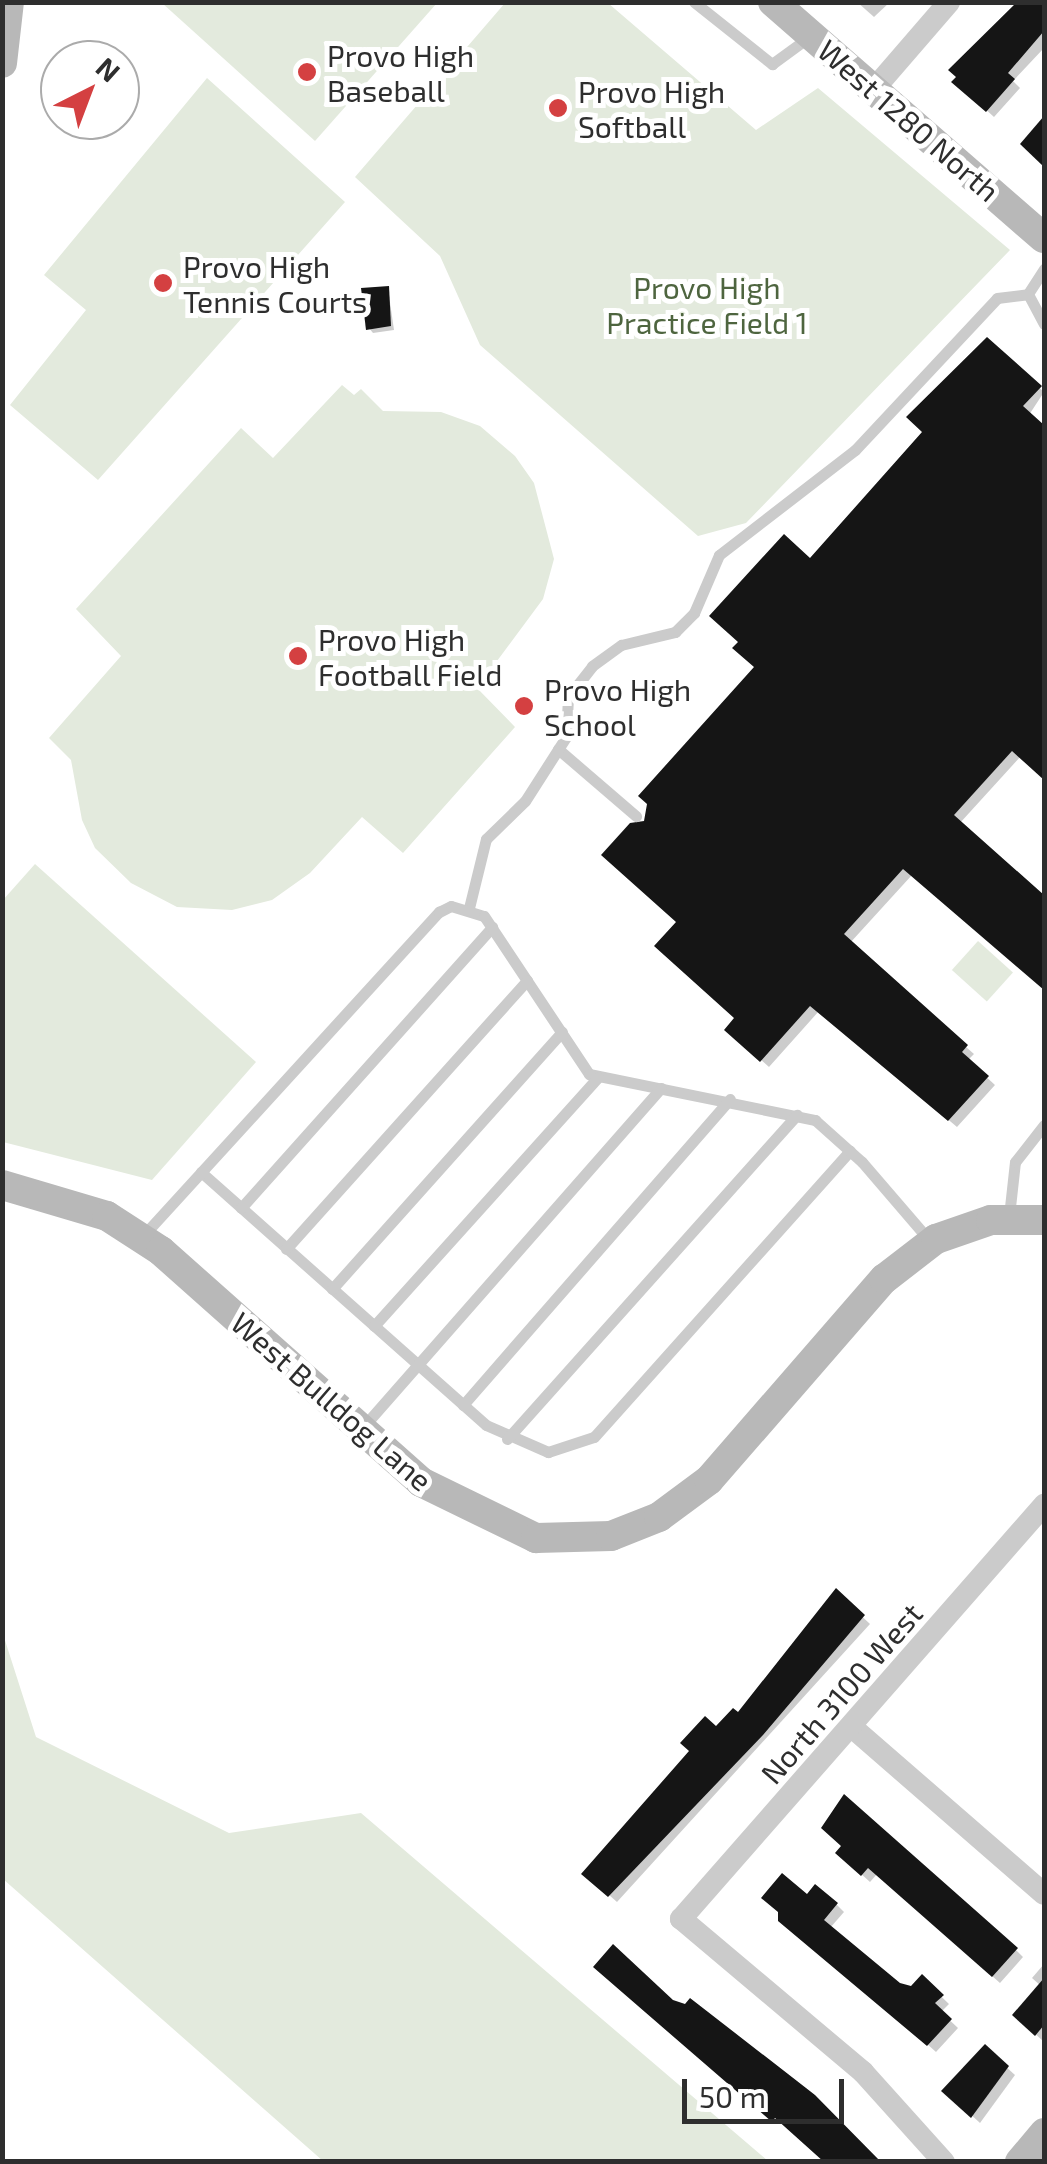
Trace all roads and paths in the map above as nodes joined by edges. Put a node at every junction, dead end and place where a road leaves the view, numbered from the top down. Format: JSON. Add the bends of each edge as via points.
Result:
{"nodes":[{"id":1,"x":8,"y":2,"type":"edge"},
{"id":2,"x":694,"y":2,"type":"edge"},
{"id":3,"x":773,"y":2,"type":"edge"},
{"id":4,"x":949,"y":2,"type":"edge"},
{"id":5,"x":811,"y":35,"type":"junction"},
{"id":6,"x":2,"y":63,"type":"edge"},
{"id":7,"x":874,"y":89,"type":"junction"},
{"id":8,"x":1044,"y":238,"type":"edge"},
{"id":9,"x":1044,"y":268,"type":"edge"},
{"id":10,"x":1028,"y":294,"type":"junction"},
{"id":11,"x":1044,"y":324,"type":"edge"},
{"id":12,"x":558,"y":749,"type":"junction"},
{"id":13,"x":636,"y":816,"type":"dead end"},
{"id":14,"x":470,"y":908,"type":"junction"},
{"id":15,"x":492,"y":928,"type":"junction"},
{"id":16,"x":527,"y":980,"type":"junction"},
{"id":17,"x":562,"y":1032,"type":"junction"},
{"id":18,"x":598,"y":1077,"type":"junction"},
{"id":19,"x":661,"y":1088,"type":"junction"},
{"id":20,"x":730,"y":1099,"type":"junction"},
{"id":21,"x":797,"y":1115,"type":"junction"},
{"id":22,"x":1044,"y":1124,"type":"edge"},
{"id":23,"x":850,"y":1151,"type":"junction"},
{"id":24,"x":201,"y":1172,"type":"junction"},
{"id":25,"x":2,"y":1185,"type":"edge"},
{"id":26,"x":241,"y":1208,"type":"junction"},
{"id":27,"x":1009,"y":1220,"type":"junction"},
{"id":28,"x":1044,"y":1220,"type":"edge"},
{"id":29,"x":140,"y":1238,"type":"junction"},
{"id":30,"x":932,"y":1243,"type":"junction"},
{"id":31,"x":286,"y":1248,"type":"junction"},
{"id":32,"x":332,"y":1290,"type":"junction"},
{"id":33,"x":374,"y":1326,"type":"junction"},
{"id":34,"x":418,"y":1365,"type":"junction"},
{"id":35,"x":463,"y":1405,"type":"junction"},
{"id":36,"x":361,"y":1429,"type":"junction"},
{"id":37,"x":507,"y":1439,"type":"junction"},
{"id":38,"x":1044,"y":1505,"type":"edge"},
{"id":39,"x":853,"y":1728,"type":"junction"},
{"id":40,"x":1044,"y":1894,"type":"edge"},
{"id":41,"x":1044,"y":2133,"type":"edge"},
{"id":42,"x":944,"y":2162,"type":"edge"},
{"id":43,"x":1020,"y":2162,"type":"edge"}],
"edges":[{"from":1,"to":6,"type":"street"},
{"from":2,"to":5,"type":"lane","via":[[772,64]]},
{"from":3,"to":5,"type":"street","name":"West 1280 North"},
{"from":4,"to":7,"type":"street"},
{"from":5,"to":7,"type":"street","name":"West 1280 North"},
{"from":7,"to":8,"type":"street","name":"West 1280 North"},
{"from":9,"to":10,"type":"lane"},
{"from":10,"to":11,"type":"lane"},
{"from":10,"to":12,"type":"lane","via":[[997,298],[856,450],[720,555],[694,613],[675,632],[622,646],[592,666],[568,697],[566,737]]},
{"from":12,"to":13,"type":"lane"},
{"from":12,"to":14,"type":"lane","via":[[525,801],[486,839]]},
{"from":14,"to":15,"type":"lane"},
{"from":14,"to":24,"type":"lane","via":[[439,912]]},
{"from":15,"to":16,"type":"lane"},
{"from":15,"to":26,"type":"lane"},
{"from":16,"to":17,"type":"lane"},
{"from":16,"to":31,"type":"lane"},
{"from":17,"to":18,"type":"lane","via":[[589,1074]]},
{"from":17,"to":32,"type":"lane"},
{"from":18,"to":19,"type":"lane"},
{"from":18,"to":33,"type":"lane"},
{"from":19,"to":20,"type":"lane"},
{"from":19,"to":34,"type":"lane"},
{"from":20,"to":21,"type":"lane"},
{"from":20,"to":35,"type":"lane"},
{"from":21,"to":23,"type":"lane","via":[[814,1120]]},
{"from":21,"to":37,"type":"lane"},
{"from":22,"to":27,"type":"lane","via":[[1015,1162]]},
{"from":23,"to":30,"type":"lane"},
{"from":23,"to":37,"type":"lane","via":[[594,1437],[548,1452]]},
{"from":24,"to":26,"type":"lane"},
{"from":24,"to":29,"type":"lane"},
{"from":25,"to":29,"type":"street","name":"West Bulldog Lane","via":[[106,1216]]},
{"from":26,"to":31,"type":"lane"},
{"from":27,"to":28,"type":"street","name":"West Bulldog Lane"},
{"from":27,"to":30,"type":"street","name":"West Bulldog Lane"},
{"from":29,"to":36,"type":"street","name":"West Bulldog Lane"},
{"from":30,"to":36,"type":"street","name":"West Bulldog Lane","via":[[884,1279],[709,1480],[659,1517],[611,1536],[536,1538],[475,1514],[420,1482]]},
{"from":31,"to":32,"type":"lane"},
{"from":32,"to":33,"type":"lane"},
{"from":33,"to":34,"type":"lane"},
{"from":34,"to":35,"type":"lane"},
{"from":34,"to":36,"type":"lane"},
{"from":35,"to":37,"type":"lane"},
{"from":38,"to":39,"type":"street","name":"North 3100 West"},
{"from":39,"to":40,"type":"street"},
{"from":39,"to":42,"type":"street","name":"North 3100 West","via":[[681,1919],[863,2072]]},
{"from":41,"to":43,"type":"street"}]}
